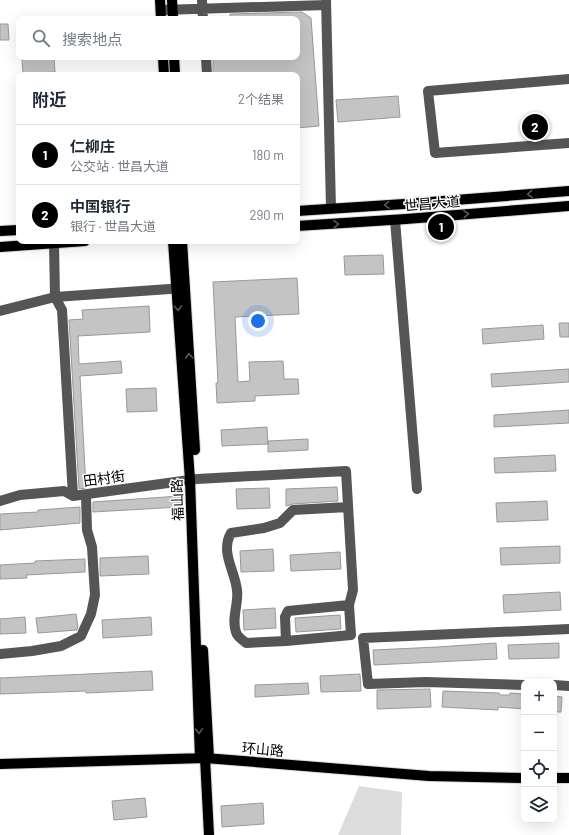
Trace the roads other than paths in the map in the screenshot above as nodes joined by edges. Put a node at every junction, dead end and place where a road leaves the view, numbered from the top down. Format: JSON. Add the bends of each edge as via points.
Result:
{"nodes":[{"id":1,"x":326,"y":2,"type":"edge"},
{"id":2,"x":203,"y":9,"type":"edge"},
{"id":3,"x":161,"y":10,"type":"edge"},
{"id":4,"x":172,"y":10,"type":"edge"},
{"id":5,"x":163,"y":60,"type":"edge"},
{"id":6,"x":174,"y":60,"type":"edge"},
{"id":7,"x":206,"y":60,"type":"edge"},
{"id":8,"x":164,"y":72,"type":"edge"},
{"id":9,"x":175,"y":72,"type":"edge"},
{"id":10,"x":207,"y":72,"type":"edge"},
{"id":11,"x":569,"y":79,"type":"edge"},
{"id":12,"x":569,"y":143,"type":"edge"},
{"id":13,"x":569,"y":191,"type":"edge"},
{"id":14,"x":569,"y":206,"type":"edge"},
{"id":15,"x":331,"y":208,"type":"junction"},
{"id":16,"x":300,"y":210,"type":"edge"},
{"id":17,"x":395,"y":220,"type":"junction"},
{"id":18,"x":300,"y":226,"type":"edge"},
{"id":19,"x":16,"y":230,"type":"edge"},
{"id":20,"x":0,"y":231,"type":"edge"},
{"id":21,"x":40,"y":244,"type":"edge"},
{"id":22,"x":54,"y":244,"type":"edge"},
{"id":23,"x":174,"y":244,"type":"edge"},
{"id":24,"x":182,"y":244,"type":"edge"},
{"id":25,"x":0,"y":247,"type":"edge"},
{"id":26,"x":181,"y":288,"type":"junction"},
{"id":27,"x":55,"y":297,"type":"junction"},
{"id":28,"x":0,"y":311,"type":"edge"},
{"id":29,"x":194,"y":479,"type":"junction"},
{"id":30,"x":417,"y":489,"type":"dead end"},
{"id":31,"x":86,"y":495,"type":"junction"},
{"id":32,"x":73,"y":496,"type":"junction"},
{"id":33,"x":0,"y":501,"type":"edge"},
{"id":34,"x":348,"y":507,"type":"junction"},
{"id":35,"x":349,"y":605,"type":"junction"},
{"id":36,"x":569,"y":629,"type":"edge"},
{"id":37,"x":286,"y":641,"type":"junction"},
{"id":38,"x":0,"y":654,"type":"edge"},
{"id":39,"x":521,"y":685,"type":"edge"},
{"id":40,"x":557,"y":685,"type":"edge"},
{"id":41,"x":569,"y":686,"type":"edge"},
{"id":42,"x":205,"y":758,"type":"junction"},
{"id":43,"x":0,"y":764,"type":"edge"},
{"id":44,"x":521,"y":778,"type":"edge"},
{"id":45,"x":557,"y":778,"type":"edge"},
{"id":46,"x":569,"y":778,"type":"edge"},
{"id":47,"x":209,"y":835,"type":"edge"}],
"edges":[{"from":1,"to":2,"type":"street"},
{"from":1,"to":15,"type":"street"},
{"from":2,"to":4,"type":"street"},
{"from":3,"to":4,"type":"street"},
{"from":5,"to":8,"type":"main road"},
{"from":6,"to":9,"type":"main road"},
{"from":7,"to":10,"type":"street"},
{"from":11,"to":12,"type":"street","via":[[428,91],[435,153]]},
{"from":13,"to":15,"type":"main road","name":"世昌大道","one_way":true},
{"from":17,"to":14,"type":"main road","name":"世昌大道","one_way":true},
{"from":15,"to":16,"type":"main road","name":"世昌大道"},
{"from":18,"to":17,"type":"main road","name":"世昌大道","one_way":true},
{"from":17,"to":30,"type":"street"},
{"from":19,"to":20,"type":"main road"},
{"from":21,"to":25,"type":"main road"},
{"from":22,"to":27,"type":"street"},
{"from":23,"to":26,"type":"main road"},
{"from":24,"to":26,"type":"main road"},
{"from":26,"to":27,"type":"street"},
{"from":26,"to":29,"type":"main road"},
{"from":27,"to":28,"type":"street"},
{"from":27,"to":32,"type":"street","via":[[62,310]]},
{"from":29,"to":31,"type":"street","name":"田村街"},
{"from":29,"to":34,"type":"street","name":"田村街","via":[[346,471]]},
{"from":29,"to":42,"type":"main road"},
{"from":31,"to":32,"type":"street","name":"田村街"},
{"from":31,"to":38,"type":"street","via":[[87,530],[92,548],[95,595],[91,614],[81,636],[61,646]]},
{"from":32,"to":33,"type":"street","name":"田村街","via":[[64,491],[20,495]]},
{"from":34,"to":35,"type":"street","via":[[353,590]]},
{"from":34,"to":37,"type":"street","via":[[293,510],[280,523],[231,533],[227,540],[227,556],[237,589],[234,622],[236,634],[246,643]]},
{"from":35,"to":37,"type":"street","via":[[288,611],[285,617]]},
{"from":35,"to":37,"type":"street","via":[[351,635]]},
{"from":36,"to":39,"type":"street","via":[[363,638],[368,684],[426,682]]},
{"from":40,"to":41,"type":"street"},
{"from":42,"to":43,"type":"main road","name":"环山路"},
{"from":42,"to":44,"type":"main road","name":"环山路","via":[[429,776]]},
{"from":42,"to":47,"type":"main road"},
{"from":45,"to":46,"type":"main road"}]}
